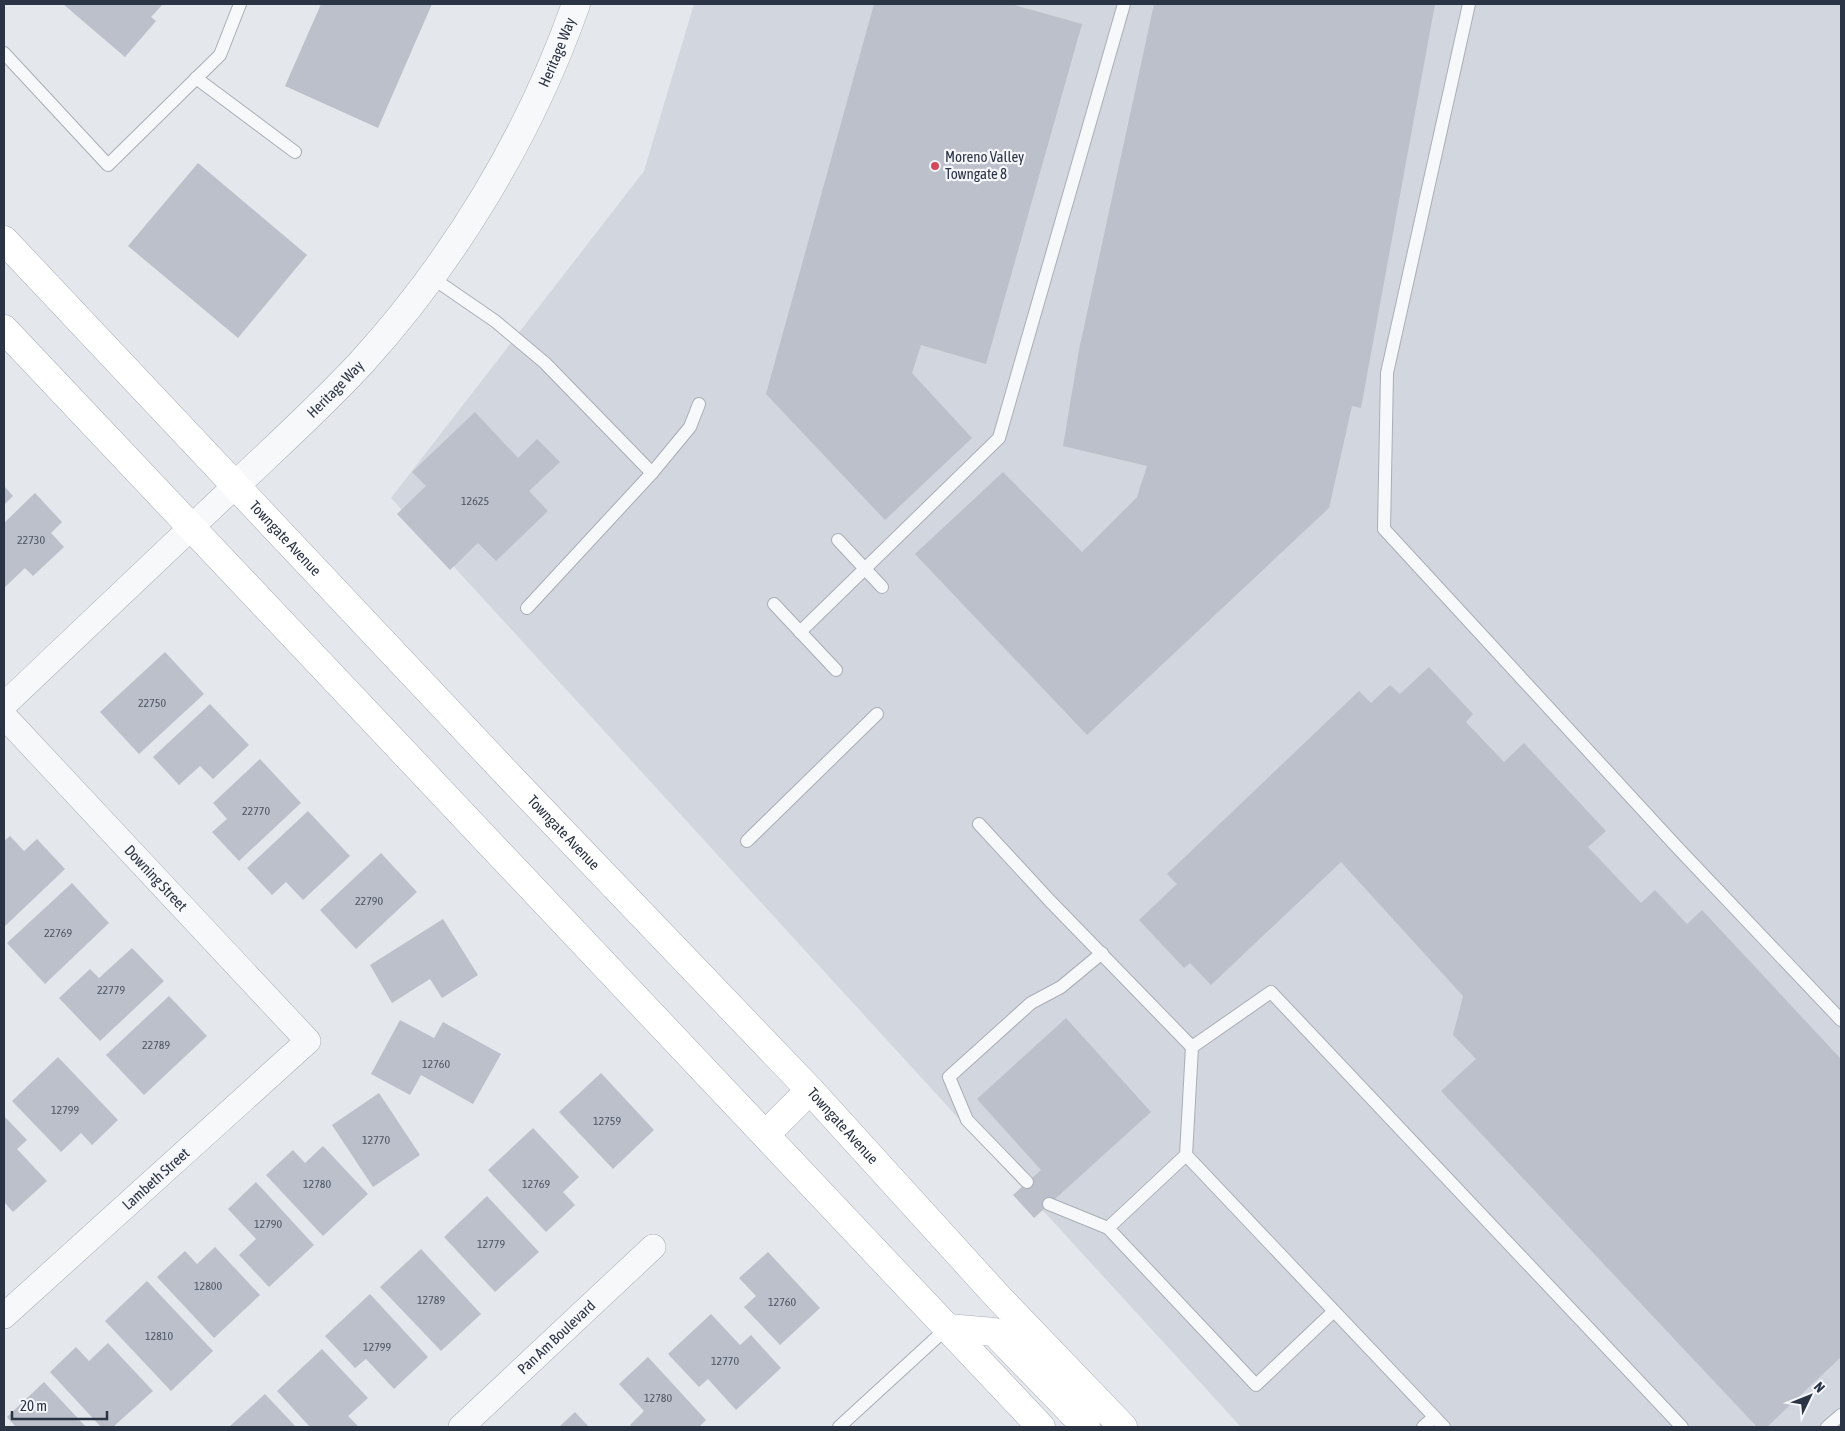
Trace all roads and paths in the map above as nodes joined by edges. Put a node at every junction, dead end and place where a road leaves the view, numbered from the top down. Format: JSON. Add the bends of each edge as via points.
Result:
{"nodes":[{"id":1,"x":240,"y":4,"type":"edge"},
{"id":2,"x":576,"y":4,"type":"edge"},
{"id":3,"x":1124,"y":4,"type":"edge"},
{"id":4,"x":1469,"y":4,"type":"edge"},
{"id":5,"x":4,"y":53,"type":"edge"},
{"id":6,"x":196,"y":78,"type":"junction"},
{"id":7,"x":295,"y":152,"type":"dead end"},
{"id":8,"x":4,"y":240,"type":"edge"},
{"id":9,"x":431,"y":277,"type":"junction"},
{"id":10,"x":4,"y":329,"type":"edge"},
{"id":11,"x":699,"y":404,"type":"dead end"},
{"id":12,"x":652,"y":473,"type":"junction"},
{"id":13,"x":236,"y":485,"type":"junction"},
{"id":14,"x":191,"y":527,"type":"junction"},
{"id":15,"x":838,"y":540,"type":"dead end"},
{"id":16,"x":865,"y":569,"type":"junction"},
{"id":17,"x":882,"y":587,"type":"dead end"},
{"id":18,"x":774,"y":604,"type":"dead end"},
{"id":19,"x":527,"y":608,"type":"dead end"},
{"id":20,"x":800,"y":632,"type":"junction"},
{"id":21,"x":836,"y":670,"type":"dead end"},
{"id":22,"x":4,"y":705,"type":"edge"},
{"id":23,"x":877,"y":714,"type":"dead end"},
{"id":24,"x":4,"y":716,"type":"edge"},
{"id":25,"x":979,"y":824,"type":"dead end"},
{"id":26,"x":747,"y":841,"type":"dead end"},
{"id":27,"x":1102,"y":953,"type":"junction"},
{"id":28,"x":1841,"y":1020,"type":"edge"},
{"id":29,"x":308,"y":1041,"type":"joint"},
{"id":30,"x":1192,"y":1047,"type":"junction"},
{"id":31,"x":810,"y":1090,"type":"junction"},
{"id":32,"x":766,"y":1134,"type":"junction"},
{"id":33,"x":1186,"y":1155,"type":"junction"},
{"id":34,"x":1027,"y":1182,"type":"dead end"},
{"id":35,"x":1049,"y":1204,"type":"dead end"},
{"id":36,"x":1108,"y":1228,"type":"junction"},
{"id":37,"x":653,"y":1247,"type":"dead end"},
{"id":38,"x":1334,"y":1311,"type":"junction"},
{"id":39,"x":4,"y":1316,"type":"edge"},
{"id":40,"x":947,"y":1328,"type":"junction"},
{"id":41,"x":1841,"y":1415,"type":"edge"},
{"id":42,"x":1434,"y":1417,"type":"junction"},
{"id":43,"x":461,"y":1427,"type":"edge"},
{"id":44,"x":839,"y":1427,"type":"edge"},
{"id":45,"x":1041,"y":1427,"type":"edge"},
{"id":46,"x":1086,"y":1427,"type":"edge"},
{"id":47,"x":1123,"y":1427,"type":"edge"},
{"id":48,"x":1423,"y":1427,"type":"edge"},
{"id":49,"x":1444,"y":1427,"type":"edge"},
{"id":50,"x":1682,"y":1427,"type":"edge"},
{"id":51,"x":1827,"y":1427,"type":"edge"}],
"edges":[{"from":1,"to":6,"type":"lane","via":[[220,55]]},
{"from":2,"to":9,"type":"street","name":"Heritage Way","via":[[557,54],[512,147]]},
{"from":3,"to":16,"type":"lane","via":[[999,438]]},
{"from":4,"to":28,"type":"lane","via":[[1387,373],[1384,529]]},
{"from":5,"to":6,"type":"lane","via":[[108,165]]},
{"from":6,"to":7,"type":"lane"},
{"from":8,"to":13,"type":"main road","name":"Towngate Avenue"},
{"from":9,"to":12,"type":"lane","via":[[495,321],[545,363]]},
{"from":9,"to":13,"type":"street","name":"Heritage Way","via":[[361,362]]},
{"from":10,"to":14,"type":"main road"},
{"from":11,"to":12,"type":"lane","via":[[690,427]]},
{"from":12,"to":19,"type":"lane"},
{"from":13,"to":14,"type":"street","name":"Heritage Way"},
{"from":13,"to":31,"type":"main road","name":"Towngate Avenue","via":[[518,786]]},
{"from":14,"to":22,"type":"street","name":"Heritage Way"},
{"from":14,"to":32,"type":"main road"},
{"from":15,"to":16,"type":"lane"},
{"from":16,"to":17,"type":"lane"},
{"from":16,"to":20,"type":"lane"},
{"from":18,"to":20,"type":"lane"},
{"from":20,"to":21,"type":"lane"},
{"from":23,"to":26,"type":"lane"},
{"from":24,"to":29,"type":"street","name":"Downing Street"},
{"from":25,"to":27,"type":"lane"},
{"from":27,"to":30,"type":"lane"},
{"from":27,"to":34,"type":"lane","via":[[1061,987],[1031,1003],[949,1077],[967,1120]]},
{"from":29,"to":39,"type":"street","name":"Lambeth Street"},
{"from":30,"to":33,"type":"lane"},
{"from":30,"to":50,"type":"lane","via":[[1271,992]]},
{"from":31,"to":32,"type":"main road"},
{"from":31,"to":47,"type":"main road","name":"Towngate Avenue","via":[[999,1298]]},
{"from":32,"to":40,"type":"main road"},
{"from":33,"to":36,"type":"lane"},
{"from":33,"to":38,"type":"lane"},
{"from":35,"to":36,"type":"lane"},
{"from":36,"to":38,"type":"lane","via":[[1256,1385]]},
{"from":37,"to":43,"type":"street","name":"Pan Am Boulevard"},
{"from":38,"to":42,"type":"lane"},
{"from":40,"to":44,"type":"lane"},
{"from":40,"to":45,"type":"main road"},
{"from":40,"to":46,"type":"main road","via":[[994,1332]]},
{"from":41,"to":51,"type":"lane"},
{"from":42,"to":48,"type":"lane"},
{"from":42,"to":49,"type":"lane"}]}
